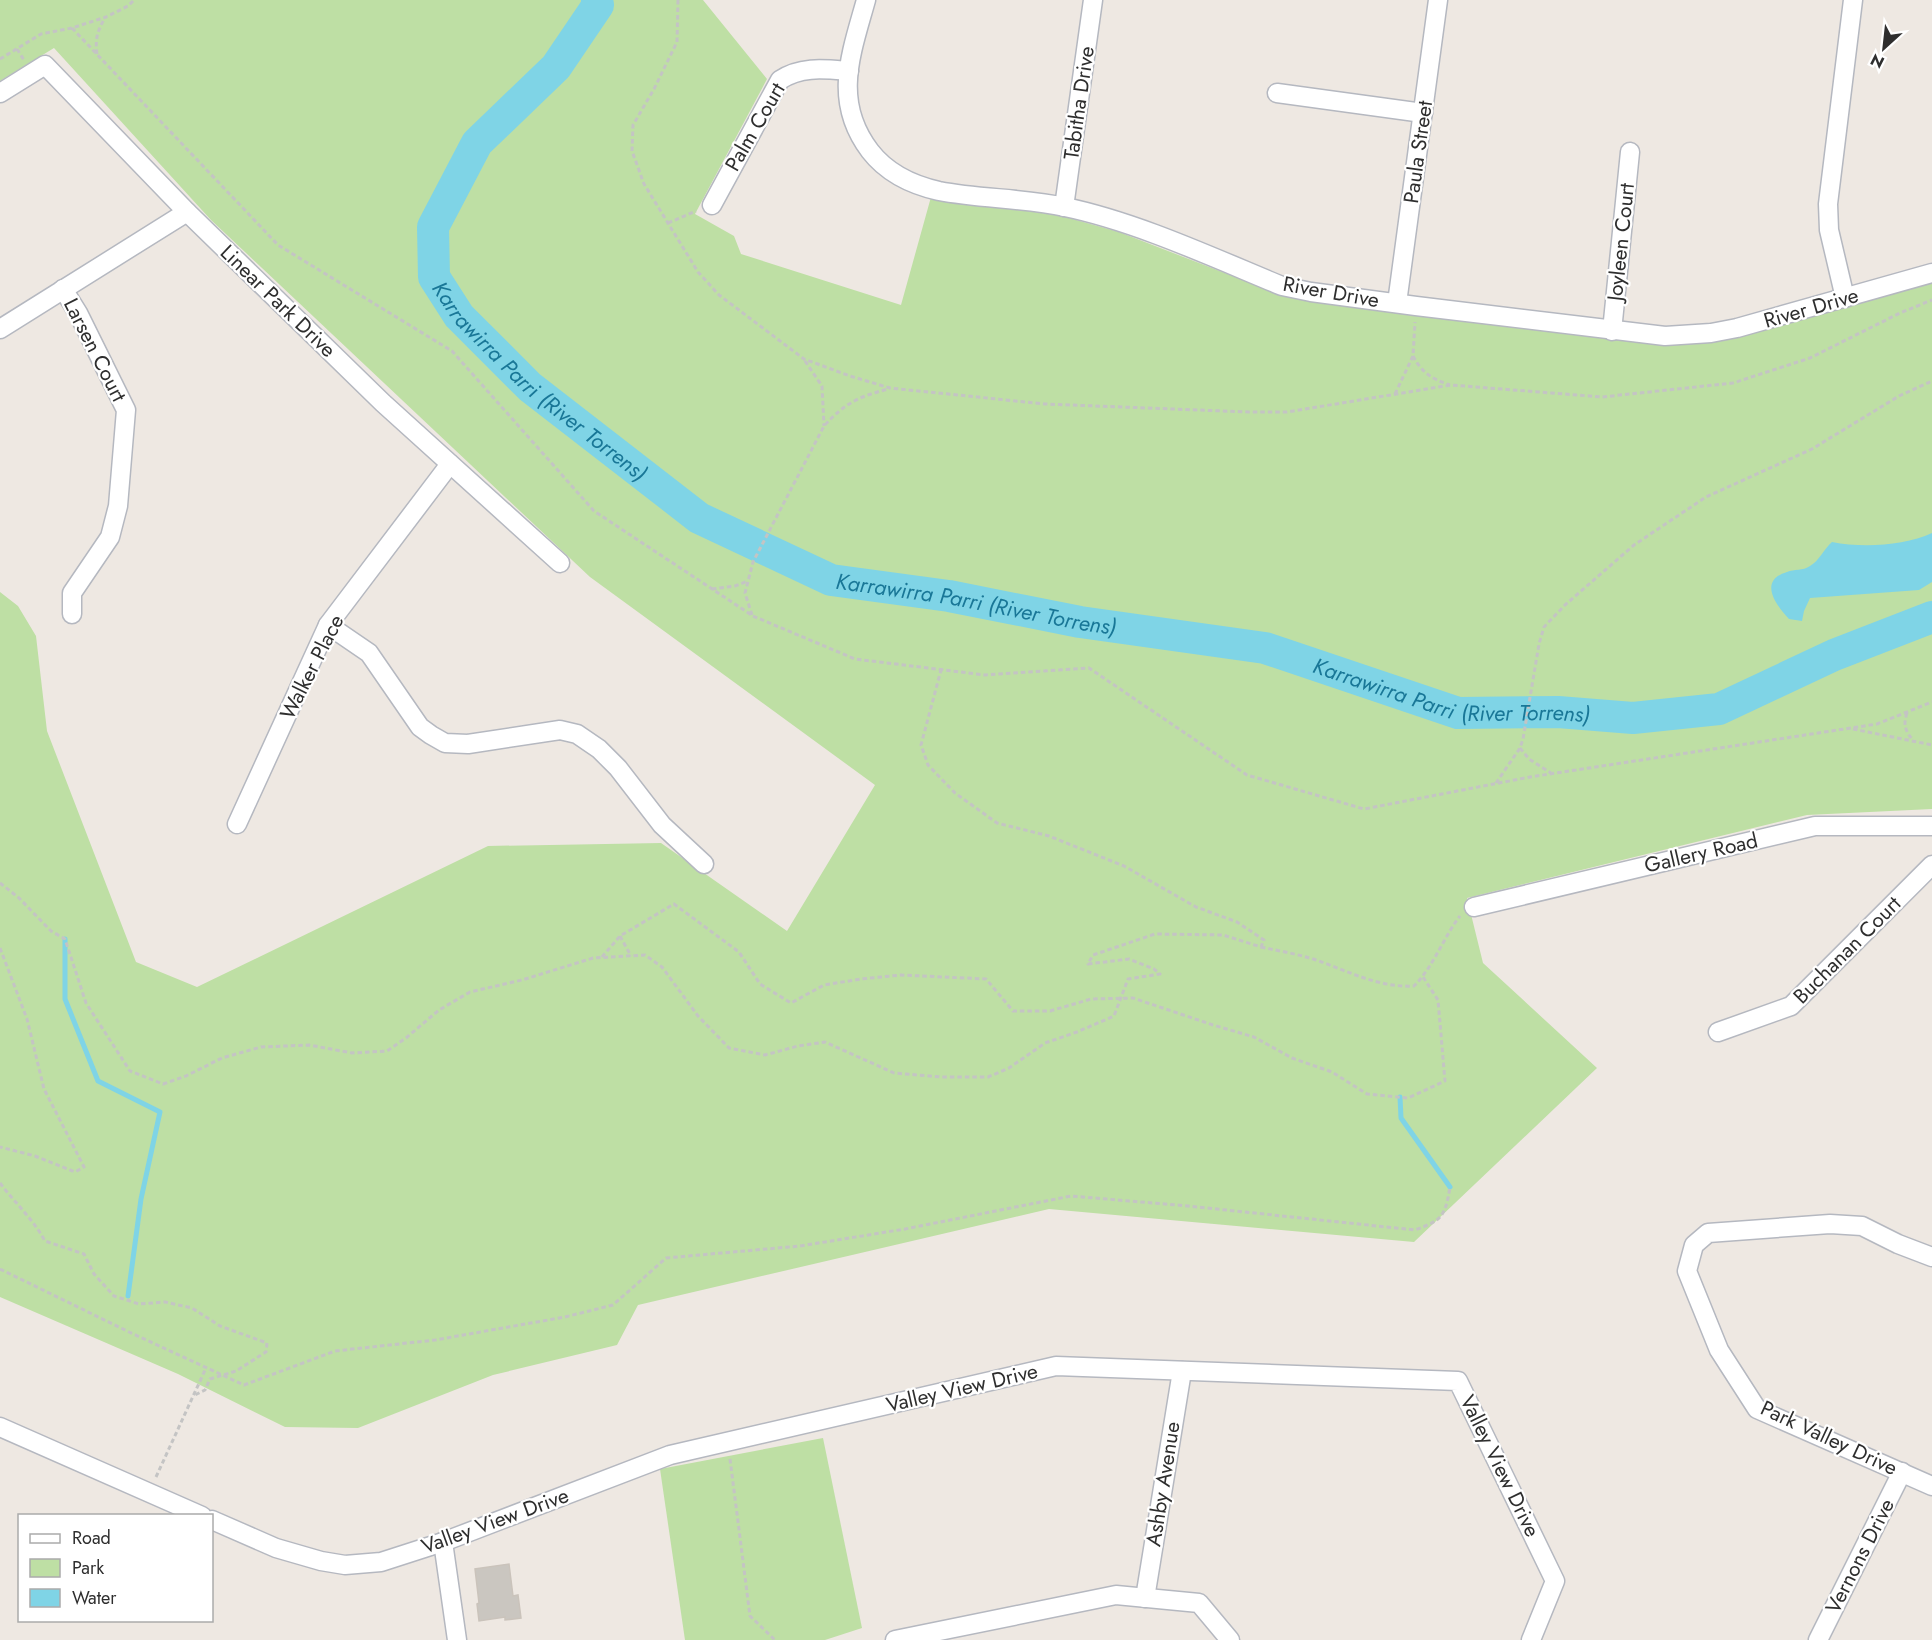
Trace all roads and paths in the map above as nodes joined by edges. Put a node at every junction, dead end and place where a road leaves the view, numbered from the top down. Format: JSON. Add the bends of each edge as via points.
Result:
{"nodes":[{"id":1,"x":134,"y":0,"type":"edge"},
{"id":2,"x":678,"y":0,"type":"edge"},
{"id":3,"x":866,"y":0,"type":"edge"},
{"id":4,"x":1093,"y":0,"type":"edge"},
{"id":5,"x":1438,"y":0,"type":"edge"},
{"id":6,"x":1853,"y":0,"type":"edge"},
{"id":7,"x":106,"y":17,"type":"junction"},
{"id":8,"x":72,"y":28,"type":"junction"},
{"id":9,"x":97,"y":55,"type":"junction"},
{"id":10,"x":0,"y":59,"type":"edge"},
{"id":11,"x":849,"y":71,"type":"junction"},
{"id":12,"x":0,"y":93,"type":"edge"},
{"id":13,"x":1277,"y":93,"type":"dead end"},
{"id":14,"x":1423,"y":113,"type":"junction"},
{"id":15,"x":1630,"y":152,"type":"dead end"},
{"id":16,"x":711,"y":205,"type":"joint"},
{"id":17,"x":1064,"y":207,"type":"junction"},
{"id":18,"x":187,"y":212,"type":"junction"},
{"id":19,"x":668,"y":222,"type":"junction"},
{"id":20,"x":1932,"y":273,"type":"edge"},
{"id":21,"x":63,"y":289,"type":"junction"},
{"id":22,"x":1845,"y":298,"type":"junction"},
{"id":23,"x":1932,"y":300,"type":"edge"},
{"id":24,"x":1397,"y":303,"type":"junction"},
{"id":25,"x":1416,"y":306,"type":"junction"},
{"id":26,"x":0,"y":329,"type":"edge"},
{"id":27,"x":1612,"y":331,"type":"junction"},
{"id":28,"x":1413,"y":356,"type":"junction"},
{"id":29,"x":804,"y":359,"type":"junction"},
{"id":30,"x":1932,"y":381,"type":"edge"},
{"id":31,"x":1451,"y":385,"type":"junction"},
{"id":32,"x":890,"y":388,"type":"junction"},
{"id":33,"x":1395,"y":394,"type":"junction"},
{"id":34,"x":824,"y":426,"type":"junction"},
{"id":35,"x":450,"y":464,"type":"junction"},
{"id":36,"x":560,"y":563,"type":"dead end"},
{"id":37,"x":748,"y":581,"type":"junction"},
{"id":38,"x":712,"y":589,"type":"junction"},
{"id":39,"x":72,"y":614,"type":"dead end"},
{"id":40,"x":753,"y":616,"type":"junction"},
{"id":41,"x":328,"y":625,"type":"junction"},
{"id":42,"x":941,"y":670,"type":"junction"},
{"id":43,"x":1932,"y":702,"type":"edge"},
{"id":44,"x":1907,"y":712,"type":"junction"},
{"id":45,"x":1848,"y":728,"type":"junction"},
{"id":46,"x":1914,"y":741,"type":"junction"},
{"id":47,"x":1932,"y":744,"type":"edge"},
{"id":48,"x":1520,"y":748,"type":"junction"},
{"id":49,"x":1552,"y":773,"type":"junction"},
{"id":50,"x":1496,"y":783,"type":"junction"},
{"id":51,"x":237,"y":824,"type":"dead end"},
{"id":52,"x":1932,"y":826,"type":"edge"},
{"id":53,"x":704,"y":864,"type":"dead end"},
{"id":54,"x":1932,"y":865,"type":"edge"},
{"id":55,"x":0,"y":883,"type":"edge"},
{"id":56,"x":1474,"y":907,"type":"joint"},
{"id":57,"x":620,"y":936,"type":"junction"},
{"id":58,"x":1261,"y":947,"type":"junction"},
{"id":59,"x":0,"y":948,"type":"edge"},
{"id":60,"x":631,"y":956,"type":"junction"},
{"id":61,"x":601,"y":958,"type":"junction"},
{"id":62,"x":1423,"y":977,"type":"junction"},
{"id":63,"x":1122,"y":998,"type":"junction"},
{"id":64,"x":1718,"y":1032,"type":"dead end"},
{"id":65,"x":0,"y":1148,"type":"edge"},
{"id":66,"x":0,"y":1183,"type":"edge"},
{"id":67,"x":1450,"y":1188,"type":"dead end"},
{"id":68,"x":1932,"y":1257,"type":"edge"},
{"id":69,"x":0,"y":1269,"type":"edge"},
{"id":70,"x":206,"y":1368,"type":"junction"},
{"id":71,"x":1182,"y":1371,"type":"junction"},
{"id":72,"x":223,"y":1375,"type":"junction"},
{"id":73,"x":193,"y":1396,"type":"junction"},
{"id":74,"x":0,"y":1426,"type":"edge"},
{"id":75,"x":728,"y":1452,"type":"dead end"},
{"id":76,"x":1902,"y":1472,"type":"junction"},
{"id":77,"x":1932,"y":1486,"type":"edge"},
{"id":78,"x":148,"y":1492,"type":"junction"},
{"id":79,"x":200,"y":1514,"type":"edge"},
{"id":80,"x":213,"y":1520,"type":"edge"},
{"id":81,"x":442,"y":1542,"type":"junction"},
{"id":82,"x":1145,"y":1598,"type":"junction"},
{"id":83,"x":457,"y":1640,"type":"edge"},
{"id":84,"x":775,"y":1640,"type":"edge"},
{"id":85,"x":895,"y":1640,"type":"edge"},
{"id":86,"x":1230,"y":1640,"type":"edge"},
{"id":87,"x":1531,"y":1640,"type":"edge"},
{"id":88,"x":1818,"y":1640,"type":"edge"}],
"edges":[{"from":1,"to":7,"type":"path"},
{"from":2,"to":19,"type":"path","via":[[677,42],[633,125],[632,151],[644,184]]},
{"from":3,"to":11,"type":"street","name":"River Drive"},
{"from":4,"to":17,"type":"street","name":"Tabitha Drive"},
{"from":5,"to":14,"type":"street","name":"Paula Street"},
{"from":6,"to":22,"type":"street","via":[[1828,204],[1829,230]]},
{"from":7,"to":8,"type":"path"},
{"from":7,"to":9,"type":"path","via":[[98,29]]},
{"from":8,"to":9,"type":"path"},
{"from":8,"to":10,"type":"path","via":[[41,33]]},
{"from":9,"to":38,"type":"path","via":[[278,245],[452,351],[594,511]]},
{"from":11,"to":16,"type":"street","name":"Palm Court","via":[[817,68],[780,80]]},
{"from":11,"to":17,"type":"street","name":"River Drive","via":[[852,122],[880,163],[899,176],[939,191]]},
{"from":12,"to":18,"type":"street","name":"Linear Park Drive","via":[[45,65]]},
{"from":13,"to":14,"type":"street"},
{"from":14,"to":24,"type":"street","name":"Paula Street"},
{"from":15,"to":27,"type":"street","name":"Joyleen Court"},
{"from":16,"to":19,"type":"path"},
{"from":17,"to":24,"type":"street","name":"River Drive","via":[[1116,221],[1282,286]]},
{"from":18,"to":21,"type":"street"},
{"from":18,"to":35,"type":"street","name":"Linear Park Drive"},
{"from":19,"to":29,"type":"path","via":[[698,272],[719,295]]},
{"from":20,"to":22,"type":"street","name":"River Drive"},
{"from":21,"to":26,"type":"street"},
{"from":21,"to":39,"type":"street","name":"Larsen Court","via":[[126,410],[118,506],[110,537],[72,593]]},
{"from":22,"to":27,"type":"street","name":"River Drive","via":[[1711,333],[1665,336]]},
{"from":23,"to":31,"type":"path","via":[[1810,358],[1733,383],[1602,397]]},
{"from":24,"to":25,"type":"street","name":"River Drive"},
{"from":25,"to":27,"type":"street","name":"River Drive"},
{"from":25,"to":28,"type":"path"},
{"from":28,"to":31,"type":"path","via":[[1433,380]]},
{"from":28,"to":33,"type":"path"},
{"from":29,"to":32,"type":"path"},
{"from":29,"to":34,"type":"path","via":[[822,386]]},
{"from":30,"to":48,"type":"path","via":[[1899,396],[1812,449],[1706,497],[1634,545],[1565,605],[1544,627]]},
{"from":31,"to":33,"type":"path"},
{"from":32,"to":33,"type":"path","via":[[1045,404],[1249,412],[1287,412]]},
{"from":32,"to":34,"type":"path","via":[[840,408]]},
{"from":34,"to":37,"type":"path","via":[[778,510]]},
{"from":35,"to":36,"type":"street","name":"Linear Park Drive"},
{"from":35,"to":41,"type":"street","name":"Walker Place"},
{"from":37,"to":38,"type":"path"},
{"from":37,"to":40,"type":"path","via":[[745,593]]},
{"from":38,"to":40,"type":"path"},
{"from":40,"to":42,"type":"path","via":[[855,659]]},
{"from":41,"to":51,"type":"street","name":"Walker Place"},
{"from":41,"to":53,"type":"street","via":[[369,653],[420,727],[445,742],[468,744],[560,730],[577,734],[599,748],[662,825]]},
{"from":42,"to":50,"type":"path","via":[[985,675],[1089,668],[1247,775],[1364,809]]},
{"from":42,"to":58,"type":"path","via":[[921,745],[928,765],[955,793],[997,823],[1049,836],[1124,866],[1196,908],[1237,922],[1264,940]]},
{"from":43,"to":44,"type":"path"},
{"from":44,"to":45,"type":"path","via":[[1877,724]]},
{"from":44,"to":46,"type":"path","via":[[1904,722]]},
{"from":45,"to":46,"type":"path"},
{"from":45,"to":49,"type":"path"},
{"from":46,"to":47,"type":"path"},
{"from":48,"to":49,"type":"path","via":[[1529,759]]},
{"from":48,"to":50,"type":"path"},
{"from":49,"to":50,"type":"path"},
{"from":52,"to":56,"type":"street","name":"Gallery Road","via":[[1815,826]]},
{"from":54,"to":64,"type":"street","name":"Buchanan Court","via":[[1791,1006]]},
{"from":55,"to":61,"type":"path","via":[[51,931],[65,939],[86,1003],[130,1071],[162,1084],[222,1058],[261,1047],[309,1045],[352,1053],[387,1051],[439,1010],[470,992]]},
{"from":56,"to":62,"type":"path","via":[[1464,911],[1448,932]]},
{"from":57,"to":60,"type":"path"},
{"from":57,"to":61,"type":"path"},
{"from":57,"to":63,"type":"path","via":[[674,904],[739,952],[760,984],[791,1003],[824,985],[901,975],[986,979],[1013,1011],[1050,1011],[1091,999]]},
{"from":58,"to":62,"type":"path","via":[[1400,987],[1414,986]]},
{"from":58,"to":63,"type":"path","via":[[1223,935],[1155,934],[1094,955],[1089,964],[1129,959],[1160,974],[1128,979]]},
{"from":59,"to":65,"type":"path","via":[[27,1019],[44,1089],[84,1167],[75,1172],[35,1156]]},
{"from":60,"to":61,"type":"path"},
{"from":60,"to":63,"type":"path","via":[[645,955],[662,967],[698,1016],[729,1048],[765,1055],[825,1042],[894,1073],[988,1077],[1009,1068],[1045,1043],[1114,1016]]},
{"from":62,"to":63,"type":"path","via":[[1438,1000],[1445,1081],[1408,1098],[1367,1094],[1332,1071],[1292,1058],[1254,1037],[1133,998]]},
{"from":66,"to":72,"type":"path","via":[[45,1241],[84,1254],[94,1274],[114,1296],[139,1304],[165,1302],[192,1308],[220,1326],[267,1343],[266,1352]]},
{"from":67,"to":72,"type":"path","via":[[1437,1221],[1415,1230],[1071,1196],[800,1246],[666,1258],[613,1305],[435,1340],[335,1351],[244,1385]]},
{"from":68,"to":76,"type":"street","name":"Park Valley Drive","via":[[1862,1226],[1830,1224],[1708,1233],[1694,1245],[1687,1271],[1719,1350],[1757,1409]]},
{"from":69,"to":70,"type":"path"},
{"from":70,"to":72,"type":"path"},
{"from":70,"to":73,"type":"path"},
{"from":71,"to":81,"type":"street","name":"Valley View Drive","via":[[1056,1366],[670,1455]]},
{"from":71,"to":82,"type":"street","name":"Ashby Avenue"},
{"from":71,"to":87,"type":"street","name":"Valley View Drive","via":[[1458,1381],[1555,1581]]},
{"from":72,"to":73,"type":"path","via":[[210,1380],[205,1390]]},
{"from":73,"to":78,"type":"path"},
{"from":74,"to":78,"type":"street"},
{"from":75,"to":84,"type":"path","via":[[750,1616]]},
{"from":76,"to":77,"type":"street","name":"Park Valley Drive"},
{"from":76,"to":88,"type":"street","name":"Vernons Drive"},
{"from":78,"to":79,"type":"street"},
{"from":80,"to":81,"type":"street","name":"Valley View Drive","via":[[276,1548],[345,1565],[381,1562]]},
{"from":81,"to":83,"type":"street"},
{"from":82,"to":85,"type":"street","via":[[1116,1595]]},
{"from":82,"to":86,"type":"street","via":[[1199,1604]]}]}
